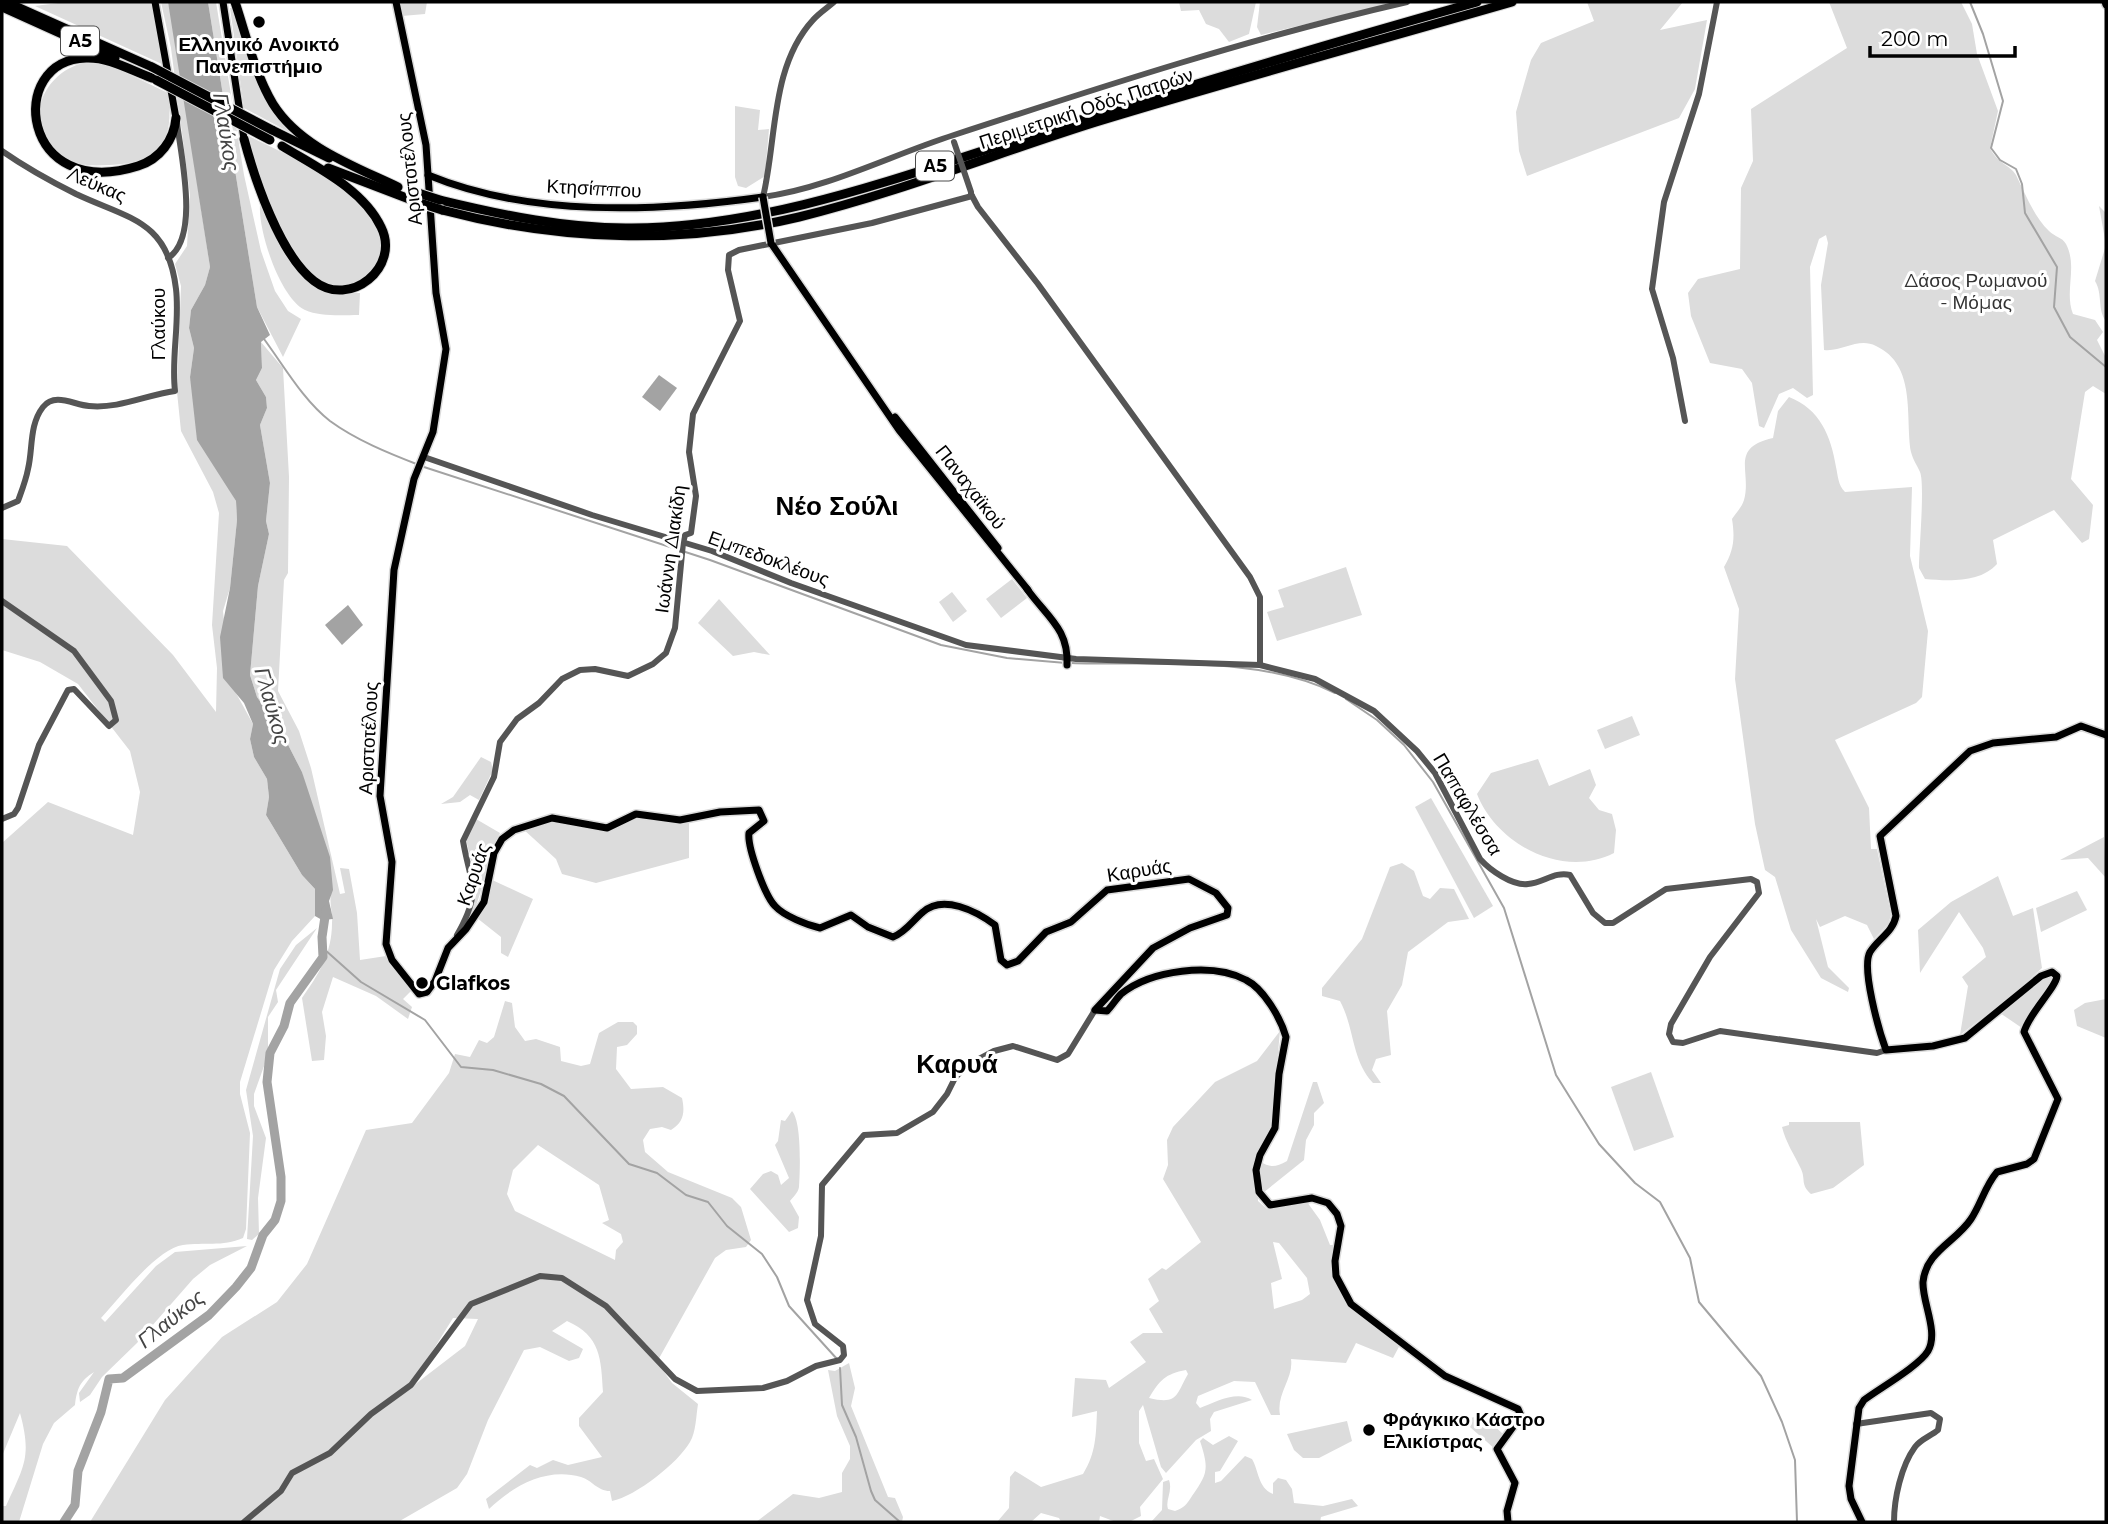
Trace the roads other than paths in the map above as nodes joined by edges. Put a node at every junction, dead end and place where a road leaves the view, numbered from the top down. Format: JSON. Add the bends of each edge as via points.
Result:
{"nodes":[{"id":1,"x":6,"y":2,"type":"edge"},
{"id":2,"x":155,"y":2,"type":"edge"},
{"id":3,"x":223,"y":2,"type":"edge"},
{"id":4,"x":235,"y":2,"type":"edge"},
{"id":5,"x":396,"y":2,"type":"edge"},
{"id":6,"x":834,"y":2,"type":"edge"},
{"id":7,"x":1407,"y":2,"type":"edge"},
{"id":8,"x":1477,"y":2,"type":"edge"},
{"id":9,"x":1512,"y":2,"type":"edge"},
{"id":10,"x":1717,"y":2,"type":"edge"},
{"id":11,"x":2,"y":8,"type":"edge"},
{"id":12,"x":154,"y":79,"type":"junction"},
{"id":13,"x":176,"y":118,"type":"junction"},
{"id":14,"x":271,"y":135,"type":"junction"},
{"id":15,"x":244,"y":139,"type":"joint"},
{"id":16,"x":953,"y":139,"type":"junction"},
{"id":17,"x":282,"y":146,"type":"junction"},
{"id":18,"x":2,"y":151,"type":"edge"},
{"id":19,"x":428,"y":175,"type":"junction"},
{"id":20,"x":398,"y":187,"type":"junction"},
{"id":21,"x":972,"y":194,"type":"junction"},
{"id":22,"x":416,"y":197,"type":"junction"},
{"id":23,"x":763,"y":197,"type":"junction"},
{"id":24,"x":441,"y":205,"type":"junction"},
{"id":25,"x":771,"y":243,"type":"junction"},
{"id":26,"x":169,"y":258,"type":"junction"},
{"id":27,"x":1685,"y":421,"type":"dead end"},
{"id":28,"x":423,"y":459,"type":"junction"},
{"id":29,"x":2,"y":508,"type":"edge"},
{"id":30,"x":691,"y":533,"type":"junction"},
{"id":31,"x":683,"y":543,"type":"junction"},
{"id":32,"x":693,"y":547,"type":"junction"},
{"id":33,"x":2,"y":601,"type":"edge"},
{"id":34,"x":1067,"y":662,"type":"junction"},
{"id":35,"x":1260,"y":665,"type":"junction"},
{"id":36,"x":2106,"y":735,"type":"edge"},
{"id":37,"x":2,"y":819,"type":"edge"},
{"id":38,"x":454,"y":940,"type":"junction"},
{"id":39,"x":420,"y":994,"type":"joint"},
{"id":40,"x":1095,"y":1010,"type":"junction"},
{"id":41,"x":1886,"y":1049,"type":"junction"},
{"id":42,"x":1857,"y":1424,"type":"junction"},
{"id":43,"x":244,"y":1522,"type":"edge"},
{"id":44,"x":1508,"y":1522,"type":"edge"},
{"id":45,"x":1862,"y":1522,"type":"edge"},
{"id":46,"x":1894,"y":1522,"type":"edge"}],
"edges":[{"from":1,"to":14,"type":"highway","name":"Περιμετρική Οδός Πατρών","number":"Α5","bridge":true,"via":[[152,67]]},
{"from":2,"to":13,"type":"main road"},
{"from":3,"to":15,"type":"main road"},
{"from":4,"to":20,"type":"highway","via":[[264,84],[283,118],[324,150]]},
{"from":5,"to":19,"type":"main road","name":"Αριστοτέλους","via":[[421,117]]},
{"from":6,"to":23,"type":"street","via":[[810,24],[786,69]]},
{"from":7,"to":16,"type":"street","via":[[1236,45]]},
{"from":8,"to":24,"type":"highway","name":"Περιμετρική Οδός Πατρών","number":"Α5","via":[[1253,66],[872,185],[755,216],[611,228]]},
{"from":9,"to":24,"type":"highway","name":"Περιμετρική Οδός Πατρών","number":"Α5","via":[[1225,82],[788,219],[703,232],[606,236],[532,229]]},
{"from":10,"to":27,"type":"street","via":[[1699,94],[1664,202],[1652,289],[1673,358]]},
{"from":11,"to":12,"type":"highway","name":"Περιμετρική Οδός Πατρών","number":"Α5"},
{"from":12,"to":13,"type":"highway","via":[[94,58],[73,60],[55,69],[37,96],[35,121],[44,146],[64,164],[77,168],[134,167],[162,151]]},
{"from":12,"to":14,"type":"highway","name":"Περιμετρική Οδός Πατρών","number":"Α5","bridge":true},
{"from":13,"to":26,"type":"street","via":[[185,226],[180,247]]},
{"from":14,"to":17,"type":"highway","name":"Περιμετρική Οδός Πατρών","number":"Α5"},
{"from":14,"to":20,"type":"highway","name":"Περιμετρική Οδός Πατρών","number":"Α5"},
{"from":15,"to":17,"type":"highway","via":[[265,205],[305,273],[336,290],[363,284],[383,260],[386,243],[380,225],[345,187]]},
{"from":16,"to":21,"type":"street","bridge":true},
{"from":16,"to":23,"type":"street","via":[[803,189]]},
{"from":17,"to":22,"type":"highway","name":"Περιμετρική Οδός Πατρών","number":"Α5","via":[[357,181]]},
{"from":18,"to":26,"type":"street","name":"Λεύκας","via":[[68,190],[142,221]]},
{"from":19,"to":23,"type":"main road","name":"Κτησίππου","via":[[500,195],[576,204],[646,206]]},
{"from":19,"to":28,"type":"main road","name":"Αριστοτέλους","via":[[436,293],[446,349],[434,428]]},
{"from":20,"to":22,"type":"highway","name":"Περιμετρική Οδός Πατρών","number":"Α5"},
{"from":21,"to":25,"type":"street","name":"Ιωάννη Διακίδη","via":[[872,223]]},
{"from":21,"to":35,"type":"street","via":[[1250,577],[1260,597]]},
{"from":22,"to":24,"type":"highway","name":"Περιμετρική Οδός Πατρών","number":"Α5","bridge":true},
{"from":23,"to":25,"type":"main road","bridge":true},
{"from":25,"to":30,"type":"street","name":"Ιωάννη Διακίδη","via":[[728,257],[740,321],[693,414],[689,452],[696,496]]},
{"from":25,"to":34,"type":"main road","name":"Παναχαϊκού","via":[[899,430],[1064,637]]},
{"from":26,"to":29,"type":"street","name":"Γλαύκου","via":[[177,295],[174,391],[96,406],[60,399],[48,402],[30,444],[29,469],[18,500]]},
{"from":28,"to":31,"type":"street","name":"Εμπεδοκλέους"},
{"from":28,"to":39,"type":"main road","name":"Αριστοτέλους","via":[[394,576],[380,796],[392,862],[386,944],[392,960]]},
{"from":30,"to":31,"type":"street","name":"Ιωάννη Διακίδη"},
{"from":30,"to":32,"type":"street"},
{"from":31,"to":32,"type":"street","name":"Εμπεδοκλέους"},
{"from":31,"to":38,"type":"street","name":"Ιωάννη Διακίδη","via":[[675,628],[664,656],[628,676],[586,668],[566,676],[503,737],[494,777],[463,841],[474,895]]},
{"from":32,"to":34,"type":"street","name":"Εμπεδοκλέους","via":[[947,640]]},
{"from":33,"to":37,"type":"street","via":[[74,652],[111,701],[116,720],[109,726],[74,689],[68,690],[39,745],[18,808]]},
{"from":34,"to":35,"type":"street","name":"Παπαφλέσσα"},
{"from":35,"to":41,"type":"street","name":"Παπαφλέσσα","via":[[1315,679],[1374,711],[1434,773],[1489,869],[1522,884],[1570,875],[1593,913],[1605,923],[1613,923],[1666,889],[1754,880],[1759,893],[1710,957],[1671,1024],[1674,1042],[1720,1031],[1877,1053]]},
{"from":36,"to":41,"type":"main road","via":[[2081,726],[2056,737],[1993,743],[1970,751],[1882,831],[1880,844],[1896,916],[1871,951],[1867,968]]},
{"from":38,"to":39,"type":"main road","name":"Καρυάς","via":[[432,987]]},
{"from":38,"to":40,"type":"main road","name":"Καρυάς","via":[[484,902],[502,839],[524,825],[552,818],[607,828],[636,814],[680,820],[759,810],[764,821],[749,833],[748,844],[769,899],[780,910],[820,928],[851,915],[894,937],[926,909],[956,905],[995,925],[1000,960],[1007,965],[1018,961],[1042,934],[1071,922],[1107,890],[1189,879],[1224,900],[1228,908],[1225,917],[1190,928],[1153,948]]},
{"from":40,"to":43,"type":"street","name":"Καρυάς","via":[[1068,1054],[1056,1060],[1013,1046],[994,1051],[960,1072],[933,1112],[897,1133],[862,1136],[822,1187],[821,1231],[807,1300],[812,1319],[841,1342],[844,1353],[839,1361],[763,1388],[697,1391],[675,1378],[606,1306],[569,1280],[540,1276],[471,1304],[411,1385],[371,1414],[330,1453],[292,1473],[281,1492]]},
{"from":40,"to":44,"type":"main road","via":[[1107,1011],[1122,994],[1154,978],[1214,971],[1254,985],[1286,1037],[1277,1120],[1257,1166],[1260,1196],[1270,1205],[1312,1198],[1330,1205],[1341,1228],[1336,1276],[1351,1304],[1445,1376],[1518,1409],[1521,1416],[1497,1449],[1515,1483]]},
{"from":41,"to":42,"type":"main road","via":[[1962,1039],[2046,972],[2057,976],[2024,1032],[2058,1099],[2040,1144],[2031,1161],[2001,1170],[1992,1178],[1971,1219],[1932,1256],[1923,1282],[1929,1348],[1864,1400]]},
{"from":42,"to":45,"type":"main road","via":[[1849,1486]]},
{"from":42,"to":46,"type":"street","via":[[1931,1413],[1940,1419],[1937,1431],[1919,1442],[1911,1455],[1898,1492]]}]}
